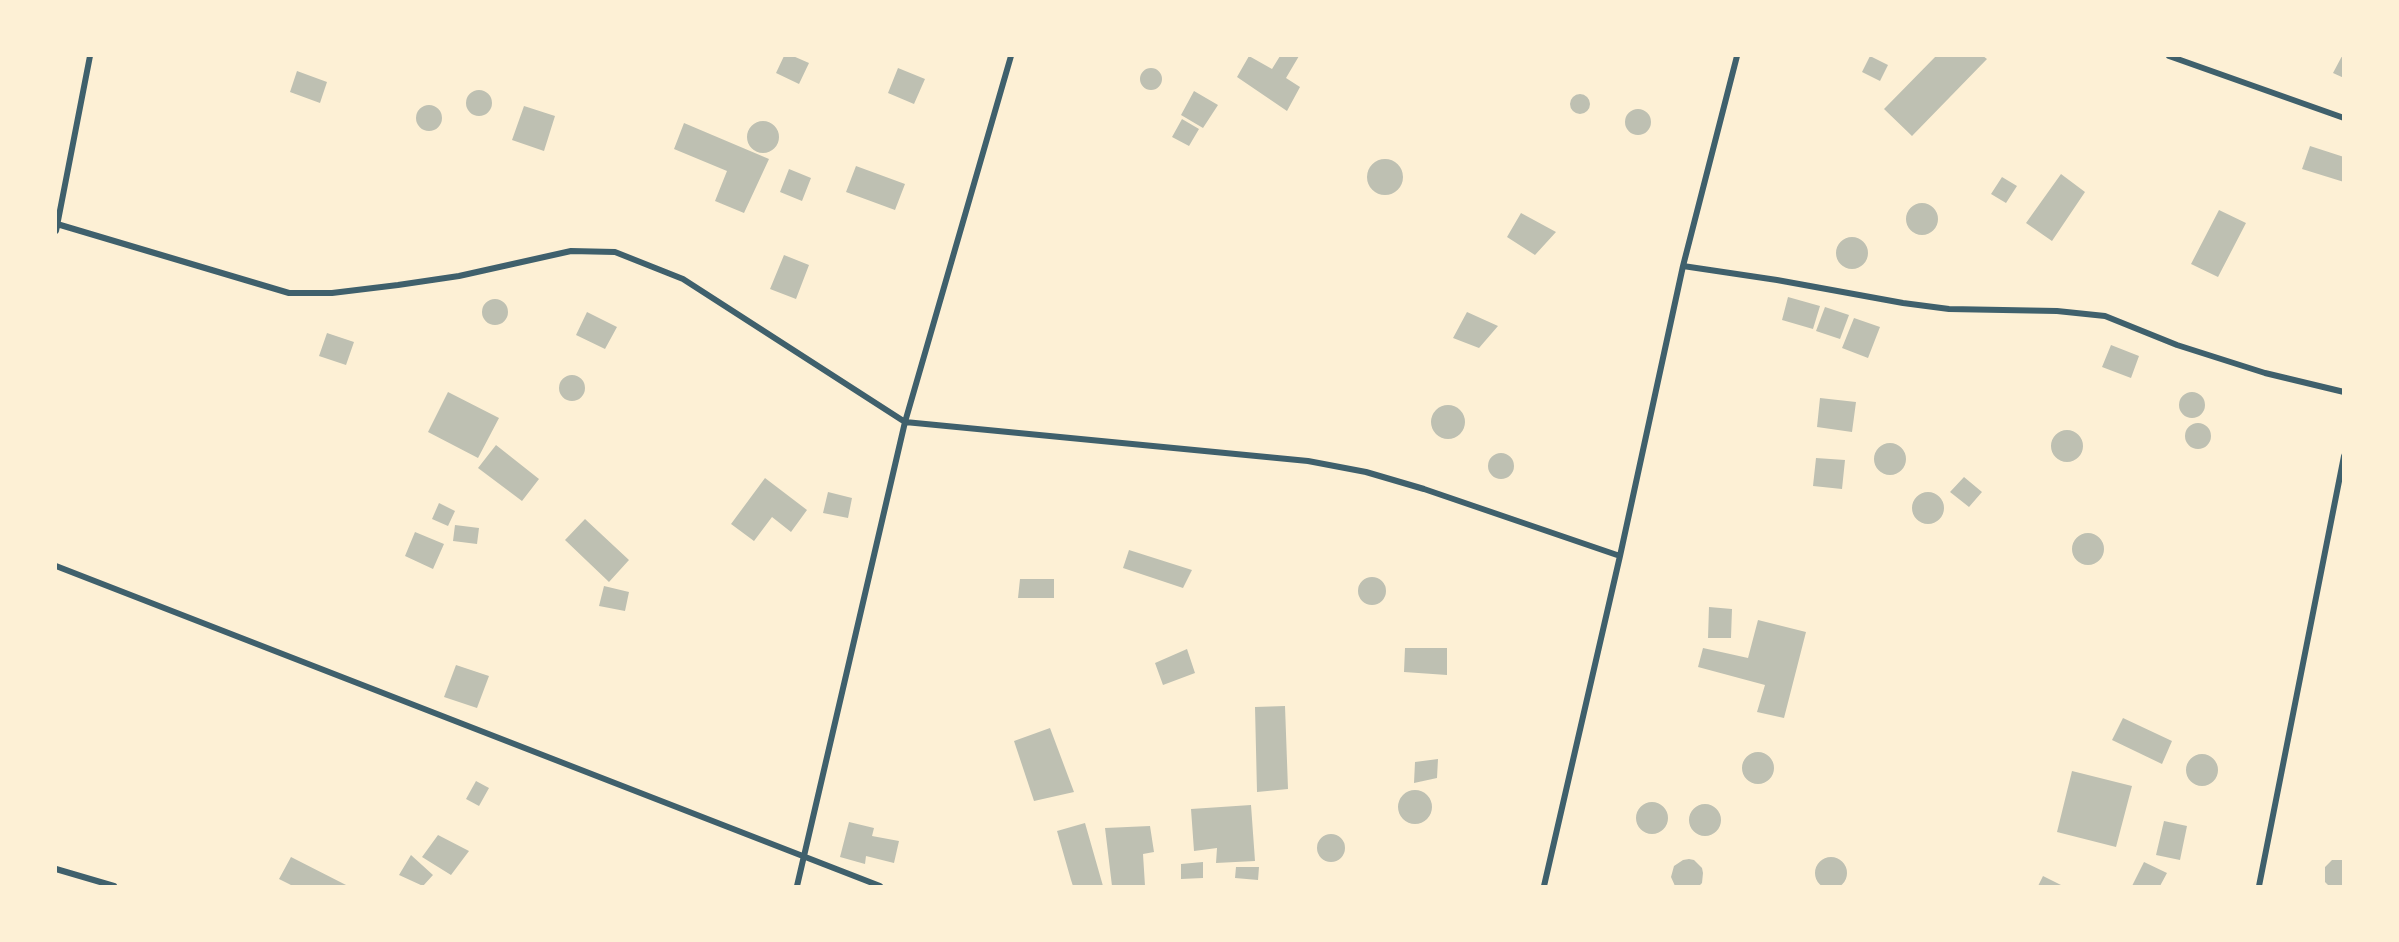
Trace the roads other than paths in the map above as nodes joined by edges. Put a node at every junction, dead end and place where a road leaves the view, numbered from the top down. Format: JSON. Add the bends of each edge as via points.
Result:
{"nodes":[{"id":1,"x":90,"y":56,"type":"edge"},
{"id":2,"x":1011,"y":56,"type":"edge"},
{"id":3,"x":1737,"y":56,"type":"edge"},
{"id":4,"x":2169,"y":56,"type":"edge"},
{"id":5,"x":2343,"y":118,"type":"edge"},
{"id":6,"x":57,"y":224,"type":"junction"},
{"id":7,"x":56,"y":231,"type":"edge"},
{"id":8,"x":1683,"y":266,"type":"junction"},
{"id":9,"x":2343,"y":392,"type":"edge"},
{"id":10,"x":905,"y":422,"type":"junction"},
{"id":11,"x":2343,"y":456,"type":"edge"},
{"id":12,"x":2342,"y":471,"type":"edge"},
{"id":13,"x":1620,"y":556,"type":"junction"},
{"id":14,"x":56,"y":566,"type":"edge"},
{"id":15,"x":803,"y":856,"type":"junction"},
{"id":16,"x":56,"y":869,"type":"edge"},
{"id":17,"x":114,"y":886,"type":"edge"},
{"id":18,"x":797,"y":886,"type":"edge"},
{"id":19,"x":880,"y":886,"type":"edge"},
{"id":20,"x":1544,"y":886,"type":"edge"},
{"id":21,"x":2259,"y":886,"type":"edge"}],
"edges":[{"from":1,"to":6,"type":"street"},
{"from":2,"to":10,"type":"street"},
{"from":3,"to":8,"type":"street"},
{"from":4,"to":5,"type":"street"},
{"from":6,"to":7,"type":"street"},
{"from":6,"to":10,"type":"street","via":[[289,292],[332,293],[398,285],[571,251],[615,252],[683,279]]},
{"from":8,"to":9,"type":"street","via":[[1949,309],[2105,316],[2176,345]]},
{"from":8,"to":13,"type":"street"},
{"from":10,"to":13,"type":"street","via":[[1308,462],[1366,472]]},
{"from":10,"to":15,"type":"street"},
{"from":11,"to":12,"type":"street"},
{"from":12,"to":21,"type":"street"},
{"from":13,"to":20,"type":"street"},
{"from":14,"to":15,"type":"street"},
{"from":15,"to":18,"type":"street"},
{"from":15,"to":19,"type":"street"},
{"from":16,"to":17,"type":"street"}]}
